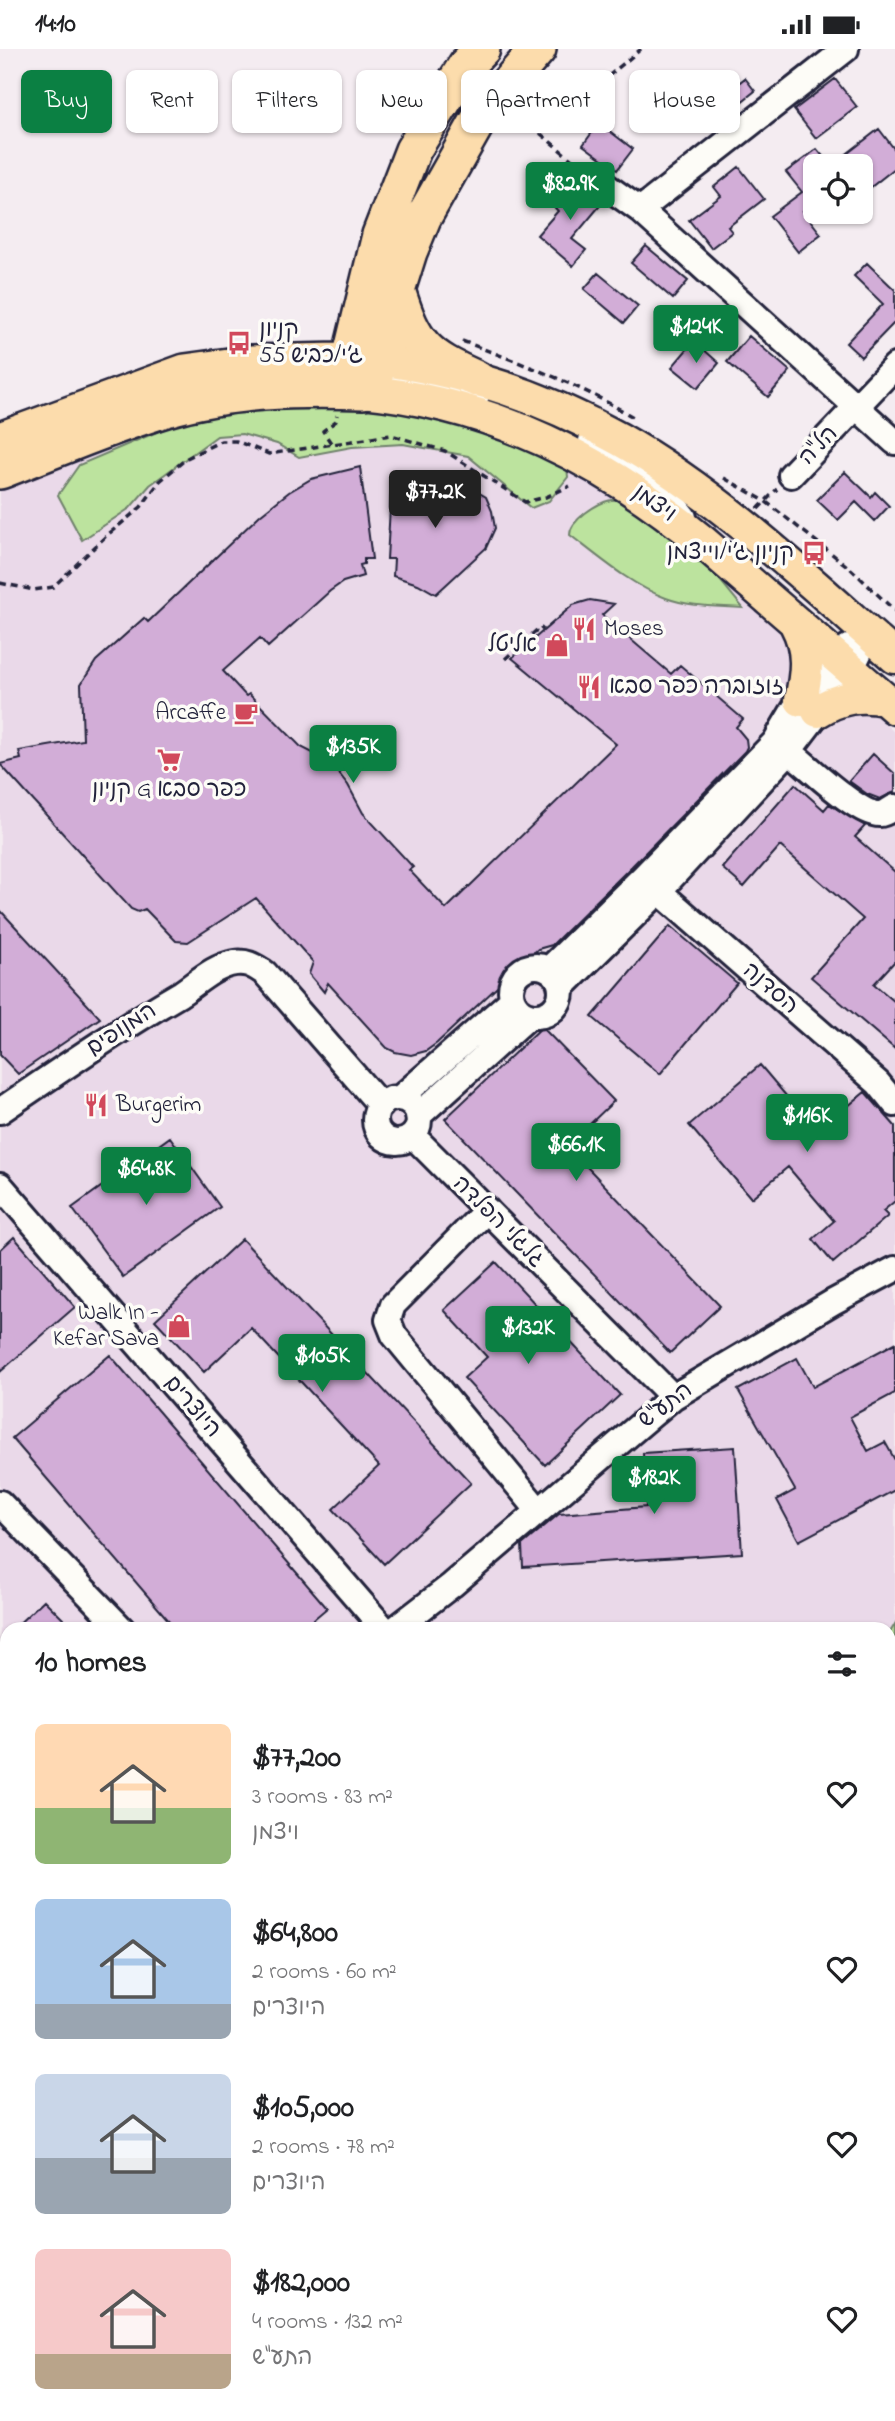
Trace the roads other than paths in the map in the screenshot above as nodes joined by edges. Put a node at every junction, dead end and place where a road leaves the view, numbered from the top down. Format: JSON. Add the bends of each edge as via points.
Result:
{"nodes":[{"id":1,"x":482,"y":49,"type":"edge"},
{"id":2,"x":846,"y":49,"type":"edge"},
{"id":3,"x":535,"y":64,"type":"edge"},
{"id":4,"x":599,"y":181,"type":"road end"},
{"id":5,"x":640,"y":210,"type":"junction"},
{"id":6,"x":381,"y":291,"type":"junction"},
{"id":7,"x":290,"y":361,"type":"junction"},
{"id":8,"x":895,"y":366,"type":"edge"},
{"id":9,"x":358,"y":375,"type":"junction"},
{"id":10,"x":477,"y":379,"type":"junction"},
{"id":11,"x":857,"y":406,"type":"junction"},
{"id":12,"x":0,"y":440,"type":"edge"},
{"id":13,"x":895,"y":442,"type":"edge"},
{"id":14,"x":0,"y":471,"type":"edge"},
{"id":15,"x":791,"y":475,"type":"road end"},
{"id":16,"x":796,"y":624,"type":"junction"},
{"id":17,"x":869,"y":633,"type":"junction"},
{"id":18,"x":895,"y":657,"type":"edge"},
{"id":19,"x":843,"y":663,"type":"junction"},
{"id":20,"x":890,"y":703,"type":"edge"},
{"id":21,"x":802,"y":711,"type":"junction"},
{"id":22,"x":789,"y":751,"type":"junction"},
{"id":23,"x":895,"y":807,"type":"edge"},
{"id":24,"x":650,"y":884,"type":"junction"},
{"id":25,"x":555,"y":979,"type":"junction"},
{"id":26,"x":520,"y":1008,"type":"junction"},
{"id":27,"x":390,"y":1102,"type":"junction"},
{"id":28,"x":895,"y":1104,"type":"edge"},
{"id":29,"x":0,"y":1111,"type":"edge"},
{"id":30,"x":415,"y":1126,"type":"junction"},
{"id":31,"x":0,"y":1185,"type":"edge"},
{"id":32,"x":487,"y":1210,"type":"junction"},
{"id":33,"x":895,"y":1269,"type":"edge"},
{"id":34,"x":673,"y":1397,"type":"junction"},
{"id":35,"x":0,"y":1503,"type":"edge"},
{"id":36,"x":539,"y":1511,"type":"junction"},
{"id":37,"x":115,"y":1622,"type":"edge"},
{"id":38,"x":378,"y":1622,"type":"edge"},
{"id":39,"x":404,"y":1622,"type":"edge"}],
"edges":[{"from":1,"to":6,"type":"highway","via":[[466,65],[413,150],[380,235]]},
{"from":2,"to":5,"type":"street"},
{"from":3,"to":6,"type":"highway","via":[[483,112],[423,218],[409,252]]},
{"from":4,"to":5,"type":"street"},
{"from":5,"to":11,"type":"street"},
{"from":6,"to":7,"type":"highway","via":[[356,307],[321,342]]},
{"from":6,"to":9,"type":"highway"},
{"from":6,"to":10,"type":"highway","via":[[422,347]]},
{"from":7,"to":9,"type":"highway"},
{"from":7,"to":12,"type":"highway","via":[[185,372]]},
{"from":8,"to":11,"type":"street","name":"הל\"ה"},
{"from":9,"to":10,"type":"main road","name":"ויצמן"},
{"from":9,"to":14,"type":"highway","via":[[295,390],[219,397],[167,408]]},
{"from":9,"to":16,"type":"main road","name":"ויצמן","via":[[401,395],[442,403],[540,438],[620,480],[674,518]]},
{"from":10,"to":17,"type":"main road","name":"ויצמן","via":[[554,407],[620,439],[693,488]]},
{"from":11,"to":13,"type":"street"},
{"from":11,"to":15,"type":"street","name":"הל\"ה"},
{"from":16,"to":19,"type":"main road","name":"ויצמן"},
{"from":16,"to":21,"type":"main road","via":[[807,659]]},
{"from":17,"to":18,"type":"main road","name":"ויצמן"},
{"from":17,"to":19,"type":"street"},
{"from":19,"to":20,"type":"main road","name":"ויצמן"},
{"from":19,"to":21,"type":"street"},
{"from":20,"to":21,"type":"main road","via":[[845,698]]},
{"from":21,"to":22,"type":"street"},
{"from":21,"to":22,"type":"street"},
{"from":21,"to":24,"type":"street"},
{"from":22,"to":23,"type":"street","via":[[867,812],[882,815]]},
{"from":22,"to":24,"type":"street"},
{"from":24,"to":25,"type":"street"},
{"from":24,"to":28,"type":"street","name":"הסדנה","via":[[878,1083]]},
{"from":25,"to":26,"type":"street","via":[[561,996],[552,1010],[537,1016]]},
{"from":25,"to":26,"type":"street","via":[[534,965],[520,971],[511,984]]},
{"from":26,"to":27,"type":"street"},
{"from":26,"to":30,"type":"street"},
{"from":27,"to":29,"type":"street","name":"המנופים","via":[[265,973],[249,963],[234,963],[136,1019]]},
{"from":27,"to":30,"type":"street","via":[[412,1104]]},
{"from":27,"to":30,"type":"street","via":[[375,1119],[380,1133],[399,1142]]},
{"from":30,"to":32,"type":"street","name":"גלגלי הפלדה"},
{"from":31,"to":38,"type":"street","name":"היוצרים"},
{"from":32,"to":34,"type":"street","name":"גלגלי הפלדה"},
{"from":32,"to":36,"type":"street","via":[[393,1305],[388,1320],[394,1335]]},
{"from":33,"to":34,"type":"street","name":"התע\"ש"},
{"from":34,"to":36,"type":"street","name":"התע\"ש"},
{"from":35,"to":37,"type":"street"},
{"from":36,"to":39,"type":"street","name":"התע\"ש"}]}
